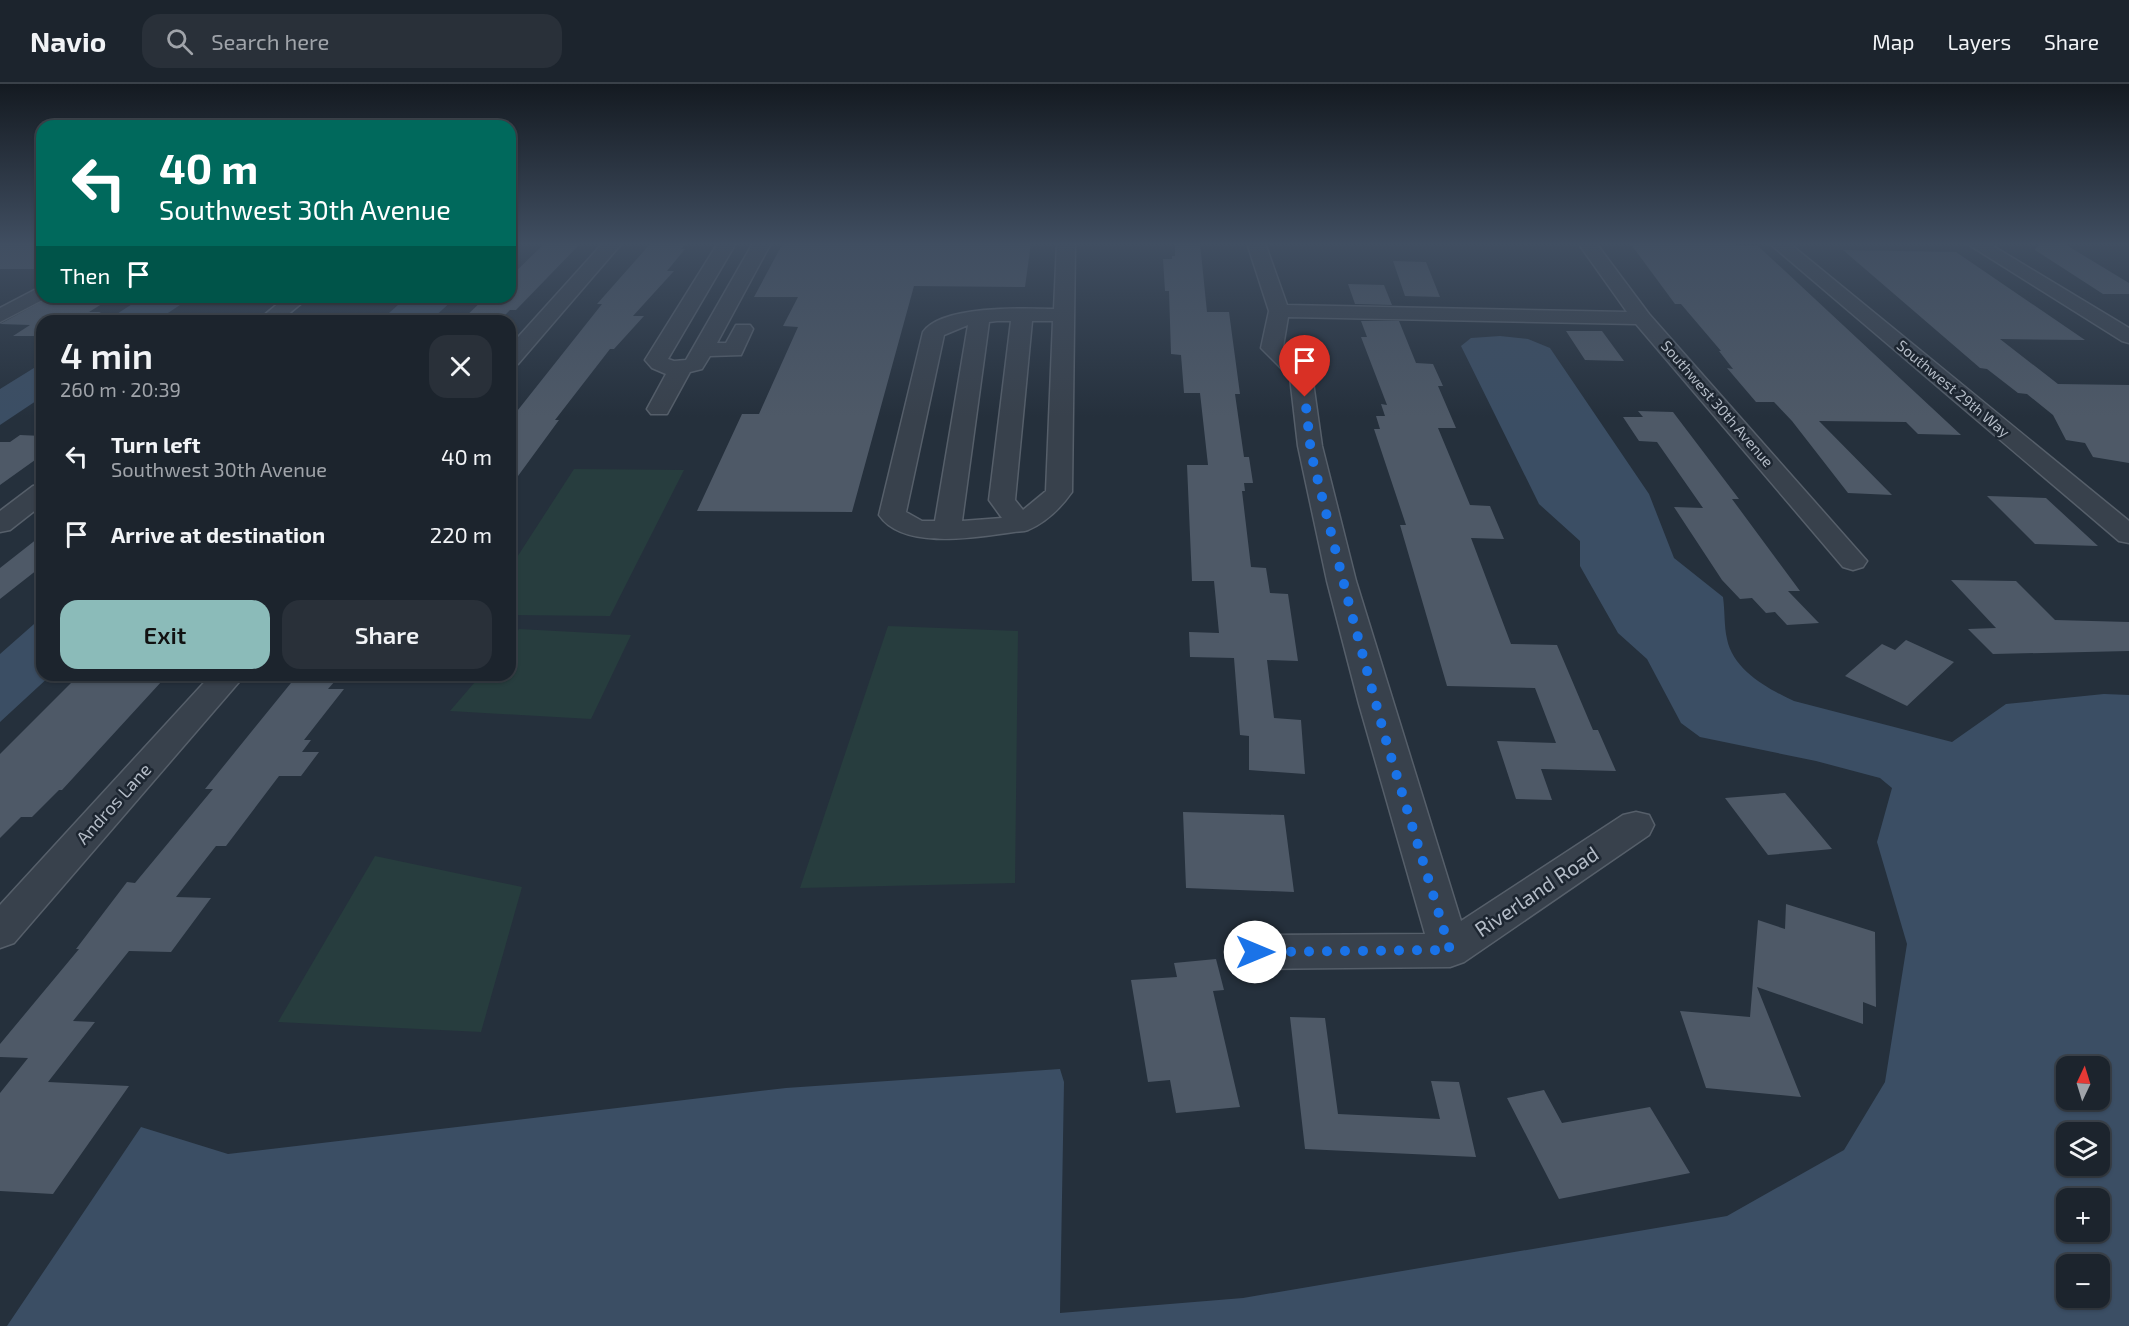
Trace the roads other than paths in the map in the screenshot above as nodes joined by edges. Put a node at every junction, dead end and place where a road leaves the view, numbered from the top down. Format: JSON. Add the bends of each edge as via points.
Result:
{"nodes":[{"id":1,"x":26,"y":301,"type":"edge"},
{"id":2,"x":562,"y":301,"type":"edge"},
{"id":3,"x":692,"y":301,"type":"edge"},
{"id":4,"x":730,"y":301,"type":"edge"},
{"id":5,"x":1063,"y":301,"type":"edge"},
{"id":6,"x":1275,"y":301,"type":"edge"},
{"id":7,"x":1630,"y":301,"type":"edge"},
{"id":8,"x":1848,"y":301,"type":"edge"},
{"id":9,"x":2070,"y":301,"type":"edge"},
{"id":10,"x":291,"y":303,"type":"edge"},
{"id":11,"x":1279,"y":312,"type":"junction"},
{"id":12,"x":275,"y":315,"type":"edge"},
{"id":13,"x":980,"y":315,"type":"junction"},
{"id":14,"x":1022,"y":315,"type":"junction"},
{"id":15,"x":1063,"y":315,"type":"junction"},
{"id":16,"x":0,"y":316,"type":"edge"},
{"id":17,"x":1642,"y":318,"type":"junction"},
{"id":18,"x":743,"y":329,"type":"dead end"},
{"id":19,"x":2129,"y":337,"type":"edge"},
{"id":20,"x":704,"y":349,"type":"junction"},
{"id":21,"x":516,"y":352,"type":"edge"},
{"id":22,"x":680,"y":369,"type":"junction"},
{"id":23,"x":659,"y":409,"type":"dead end"},
{"id":24,"x":36,"y":497,"type":"edge"},
{"id":25,"x":0,"y":524,"type":"edge"},
{"id":26,"x":1020,"y":524,"type":"junction"},
{"id":27,"x":947,"y":529,"type":"junction"},
{"id":28,"x":2129,"y":535,"type":"edge"},
{"id":29,"x":1853,"y":561,"type":"dead end"},
{"id":30,"x":224,"y":681,"type":"edge"},
{"id":31,"x":1636,"y":825,"type":"dead end"},
{"id":32,"x":0,"y":932,"type":"edge"},
{"id":33,"x":1450,"y":950,"type":"junction"},
{"id":34,"x":1255,"y":952,"type":"dead end"}],
"edges":[{"from":1,"to":16,"type":"street"},
{"from":2,"to":21,"type":"street"},
{"from":3,"to":22,"type":"street","via":[[656,360],[668,368]]},
{"from":4,"to":20,"type":"street"},
{"from":5,"to":15,"type":"street"},
{"from":6,"to":11,"type":"street"},
{"from":7,"to":17,"type":"street","name":"Southwest 30th Avenue"},
{"from":8,"to":28,"type":"street","name":"Southwest 29th Way"},
{"from":9,"to":19,"type":"street"},
{"from":10,"to":12,"type":"street"},
{"from":11,"to":17,"type":"street"},
{"from":11,"to":33,"type":"street","via":[[1272,348],[1301,375],[1311,453],[1347,597]]},
{"from":13,"to":14,"type":"street"},
{"from":13,"to":27,"type":"street"},
{"from":13,"to":27,"type":"street","via":[[956,320],[934,332],[892,515],[917,529]]},
{"from":14,"to":15,"type":"street"},
{"from":14,"to":26,"type":"street","via":[[1002,500]]},
{"from":15,"to":26,"type":"street","via":[[1059,492],[1050,504]]},
{"from":17,"to":29,"type":"street","name":"Southwest 30th Avenue"},
{"from":18,"to":20,"type":"street","via":[[733,350]]},
{"from":20,"to":22,"type":"street","via":[[694,364]]},
{"from":22,"to":23,"type":"street"},
{"from":24,"to":25,"type":"street"},
{"from":26,"to":27,"type":"street","via":[[995,529]]},
{"from":30,"to":32,"type":"street","name":"Andros Lane"},
{"from":31,"to":33,"type":"street","name":"Riverland Road"},
{"from":33,"to":34,"type":"street"}]}
